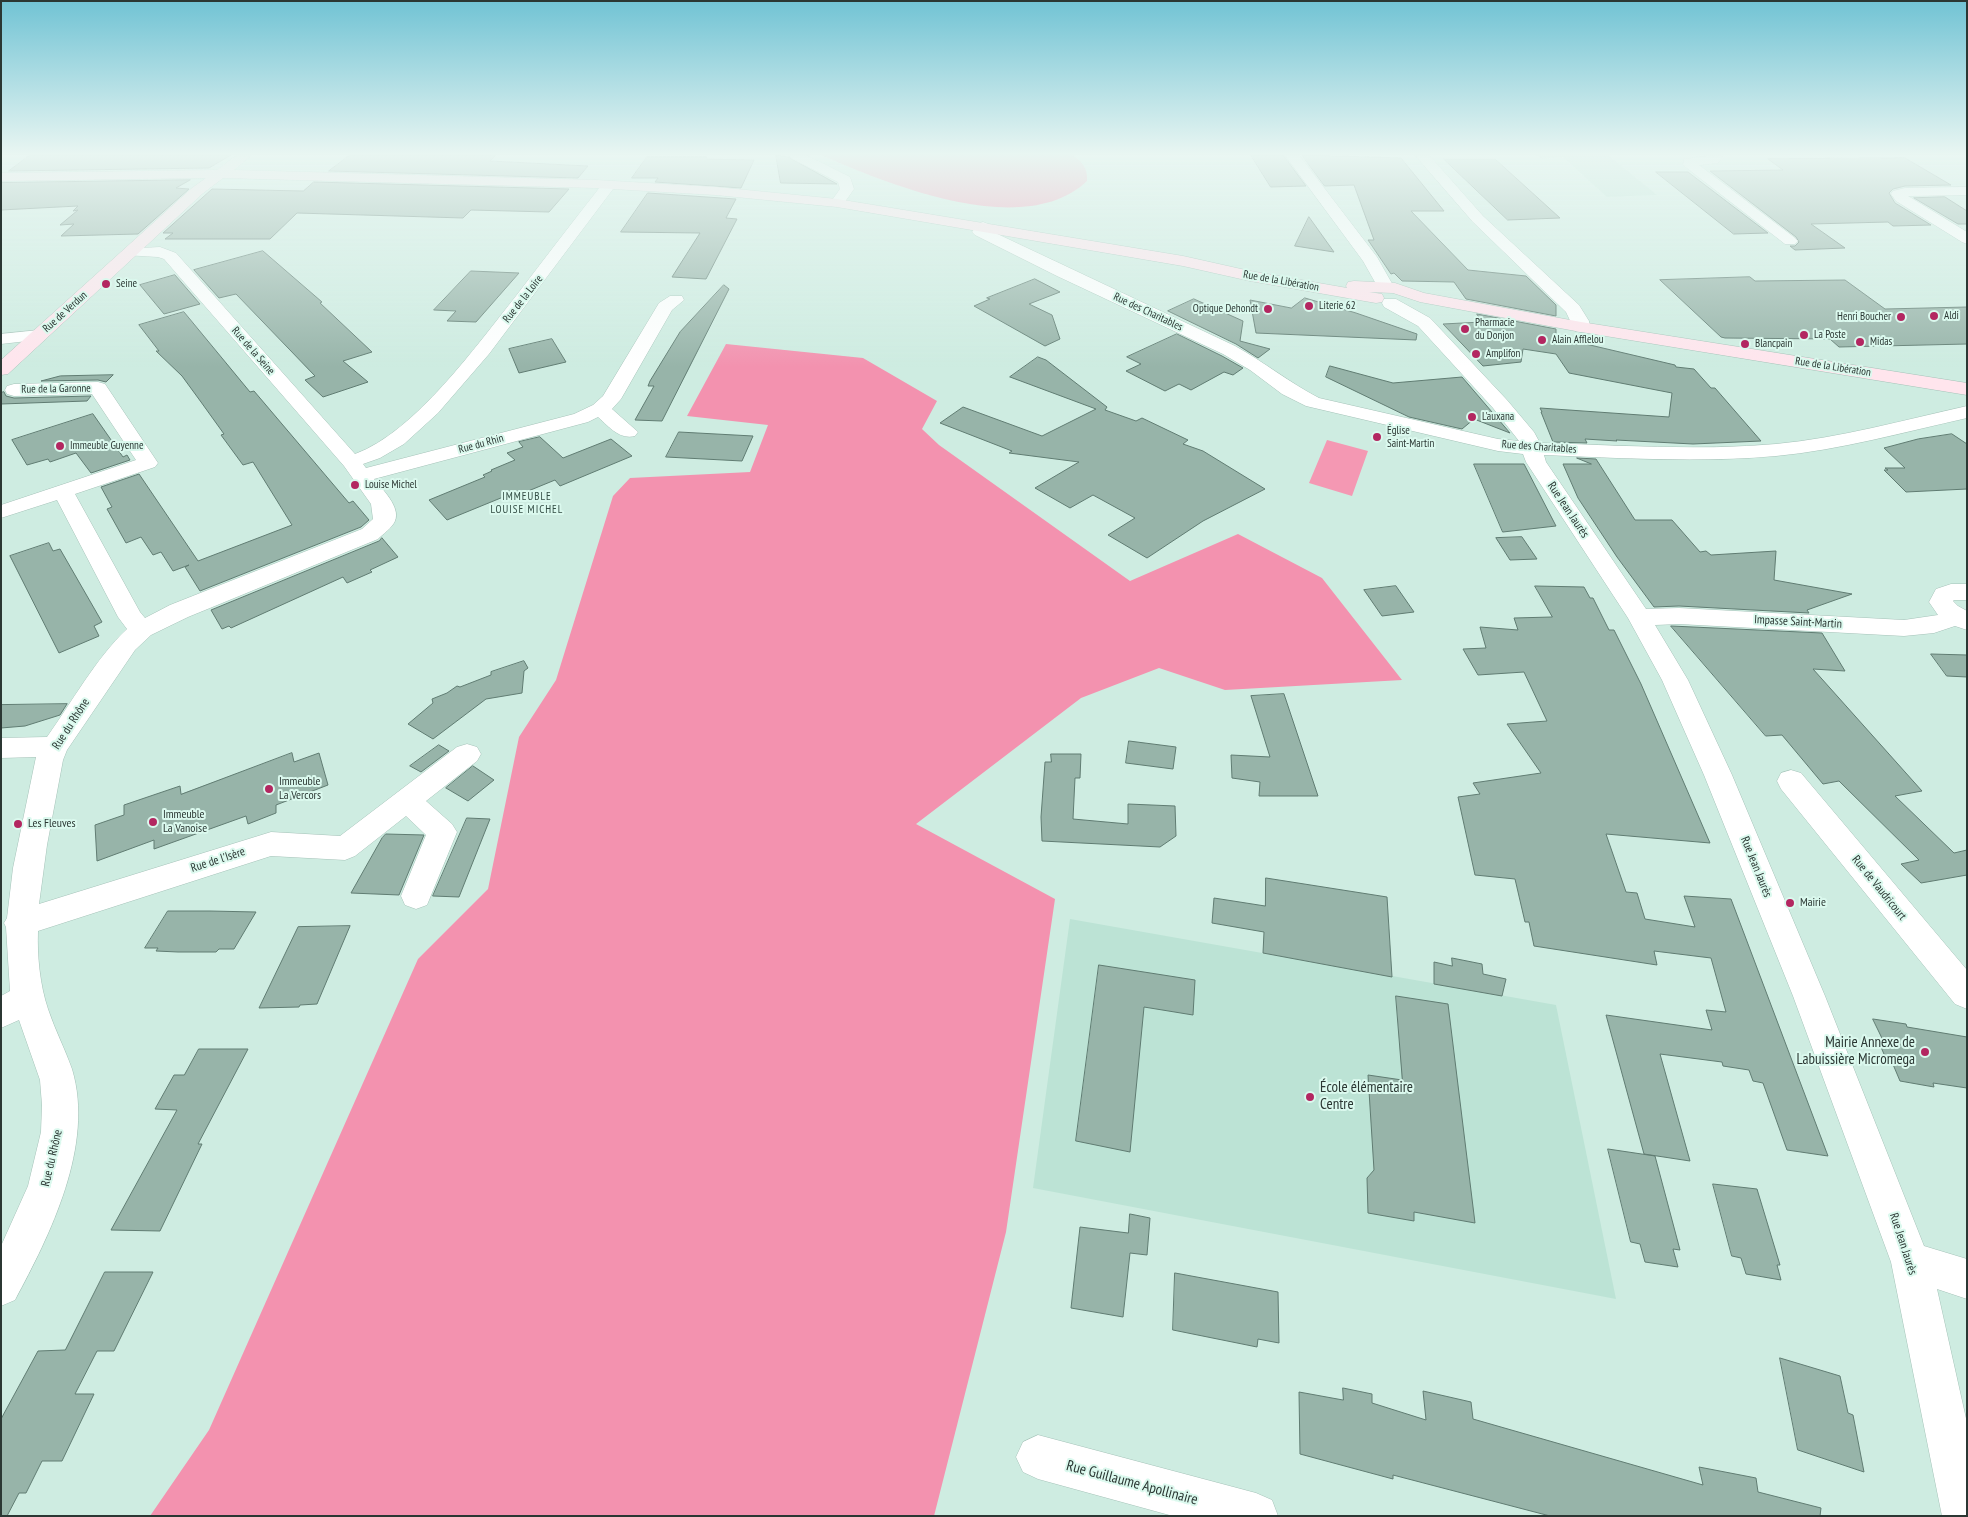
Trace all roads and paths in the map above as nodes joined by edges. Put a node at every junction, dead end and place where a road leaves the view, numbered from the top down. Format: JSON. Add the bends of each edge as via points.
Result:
{"nodes":[{"id":1,"x":160,"y":226,"type":"edge"},
{"id":2,"x":578,"y":226,"type":"edge"},
{"id":3,"x":976,"y":226,"type":"edge"},
{"id":4,"x":1345,"y":226,"type":"edge"},
{"id":5,"x":1485,"y":226,"type":"edge"},
{"id":6,"x":1770,"y":226,"type":"edge"},
{"id":7,"x":1946,"y":226,"type":"edge"},
{"id":8,"x":983,"y":227,"type":"junction"},
{"id":9,"x":1967,"y":239,"type":"edge"},
{"id":10,"x":1790,"y":241,"type":"dead end"},
{"id":11,"x":131,"y":252,"type":"junction"},
{"id":12,"x":1390,"y":295,"type":"junction"},
{"id":13,"x":676,"y":300,"type":"dead end"},
{"id":14,"x":1581,"y":327,"type":"junction"},
{"id":15,"x":39,"y":335,"type":"junction"},
{"id":16,"x":1,"y":339,"type":"edge"},
{"id":17,"x":1,"y":370,"type":"edge"},
{"id":18,"x":1967,"y":388,"type":"edge"},
{"id":19,"x":14,"y":390,"type":"dead end"},
{"id":20,"x":600,"y":409,"type":"junction"},
{"id":21,"x":1967,"y":412,"type":"edge"},
{"id":22,"x":439,"y":431,"type":"junction"},
{"id":23,"x":628,"y":432,"type":"dead end"},
{"id":24,"x":1531,"y":449,"type":"junction"},
{"id":25,"x":356,"y":469,"type":"junction"},
{"id":26,"x":63,"y":491,"type":"junction"},
{"id":27,"x":1,"y":512,"type":"edge"},
{"id":28,"x":1967,"y":592,"type":"edge"},
{"id":29,"x":1639,"y":617,"type":"junction"},
{"id":30,"x":1961,"y":620,"type":"edge"},
{"id":31,"x":142,"y":629,"type":"junction"},
{"id":32,"x":55,"y":747,"type":"junction"},
{"id":33,"x":1,"y":748,"type":"edge"},
{"id":34,"x":467,"y":754,"type":"dead end"},
{"id":35,"x":1791,"y":781,"type":"dead end"},
{"id":36,"x":407,"y":800,"type":"junction"},
{"id":37,"x":416,"y":896,"type":"dead end"},
{"id":38,"x":20,"y":923,"type":"junction"},
{"id":39,"x":1967,"y":994,"type":"edge"},
{"id":40,"x":15,"y":1006,"type":"edge"},
{"id":41,"x":1911,"y":1262,"type":"junction"},
{"id":42,"x":1967,"y":1279,"type":"edge"},
{"id":43,"x":1,"y":1286,"type":"edge"},
{"id":44,"x":1038,"y":1458,"type":"dead end"},
{"id":45,"x":1256,"y":1516,"type":"edge"},
{"id":46,"x":1965,"y":1516,"type":"edge"}],
"edges":[{"from":1,"to":11,"type":"main road","name":"Rue de Verdun"},
{"from":2,"to":22,"type":"street","name":"Rue de la Loire","via":[[483,350]]},
{"from":3,"to":8,"type":"main road","name":"Rue de la Libération"},
{"from":4,"to":12,"type":"street","via":[[1371,260]]},
{"from":5,"to":14,"type":"street","via":[[1573,309]]},
{"from":6,"to":10,"type":"street"},
{"from":7,"to":9,"type":"street"},
{"from":8,"to":12,"type":"main road","name":"Rue de la Libération","via":[[1250,276]]},
{"from":8,"to":24,"type":"street","name":"Rue des Charitables","via":[[980,232],[1229,350],[1313,402],[1498,445]]},
{"from":11,"to":15,"type":"main road","name":"Rue de Verdun"},
{"from":11,"to":25,"type":"street","name":"Rue de la Seine","via":[[160,252],[170,256]]},
{"from":12,"to":14,"type":"main road","name":"Rue de la Libération","via":[[1553,327]]},
{"from":12,"to":24,"type":"street","name":"Rue Jean Jaurès","via":[[1424,322],[1527,436]]},
{"from":13,"to":20,"type":"street","name":"Rue du Rhin","via":[[665,307],[611,399]]},
{"from":14,"to":18,"type":"main road","name":"Rue de la Libération"},
{"from":15,"to":16,"type":"street"},
{"from":15,"to":17,"type":"main road","name":"Rue de Verdun"},
{"from":19,"to":26,"type":"street","name":"Rue de la Garonne","via":[[98,388],[148,463]]},
{"from":20,"to":22,"type":"street","name":"Rue du Rhin","via":[[581,418]]},
{"from":20,"to":23,"type":"street"},
{"from":21,"to":24,"type":"street","name":"Rue des Charitables","via":[[1778,450],[1716,454]]},
{"from":22,"to":25,"type":"street","name":"Rue du Rhin"},
{"from":22,"to":25,"type":"street","name":"Rue de la Loire","via":[[397,440]]},
{"from":24,"to":29,"type":"street","name":"Rue Jean Jaurès","via":[[1536,462]]},
{"from":25,"to":31,"type":"street","name":"Rue du Rhône","via":[[384,507],[384,521],[370,534]]},
{"from":26,"to":27,"type":"street","name":"Rue de la Garonne"},
{"from":26,"to":31,"type":"street","via":[[130,617]]},
{"from":28,"to":30,"type":"street","via":[[1951,592],[1941,598],[1944,607]]},
{"from":29,"to":30,"type":"street","name":"Impasse Saint-Martin","via":[[1679,616],[1904,628]]},
{"from":29,"to":41,"type":"street","name":"Rue Jean Jaurès","via":[[1675,680],[1718,775],[1809,996]]},
{"from":31,"to":32,"type":"street","name":"Rue du Rhône","via":[[111,664]]},
{"from":32,"to":33,"type":"street"},
{"from":32,"to":38,"type":"street","name":"Rue du Rhône","via":[[45,776]]},
{"from":34,"to":36,"type":"street","name":"Rue de l'Isère"},
{"from":35,"to":39,"type":"street","name":"Rue de Vaudricourt"},
{"from":36,"to":37,"type":"street","via":[[442,832]]},
{"from":36,"to":38,"type":"street","name":"Rue de l'Isère","via":[[345,848],[271,844]]},
{"from":38,"to":40,"type":"street","name":"Rue du Rhône","via":[[23,961]]},
{"from":40,"to":43,"type":"street","name":"Rue du Rhône","via":[[42,1034],[58,1081],[60,1123],[53,1163],[34,1222]]},
{"from":41,"to":42,"type":"street"},
{"from":41,"to":46,"type":"street","name":"Rue Jean Jaurès"},
{"from":44,"to":45,"type":"street","name":"Rue Guillaume Apollinaire"}]}
